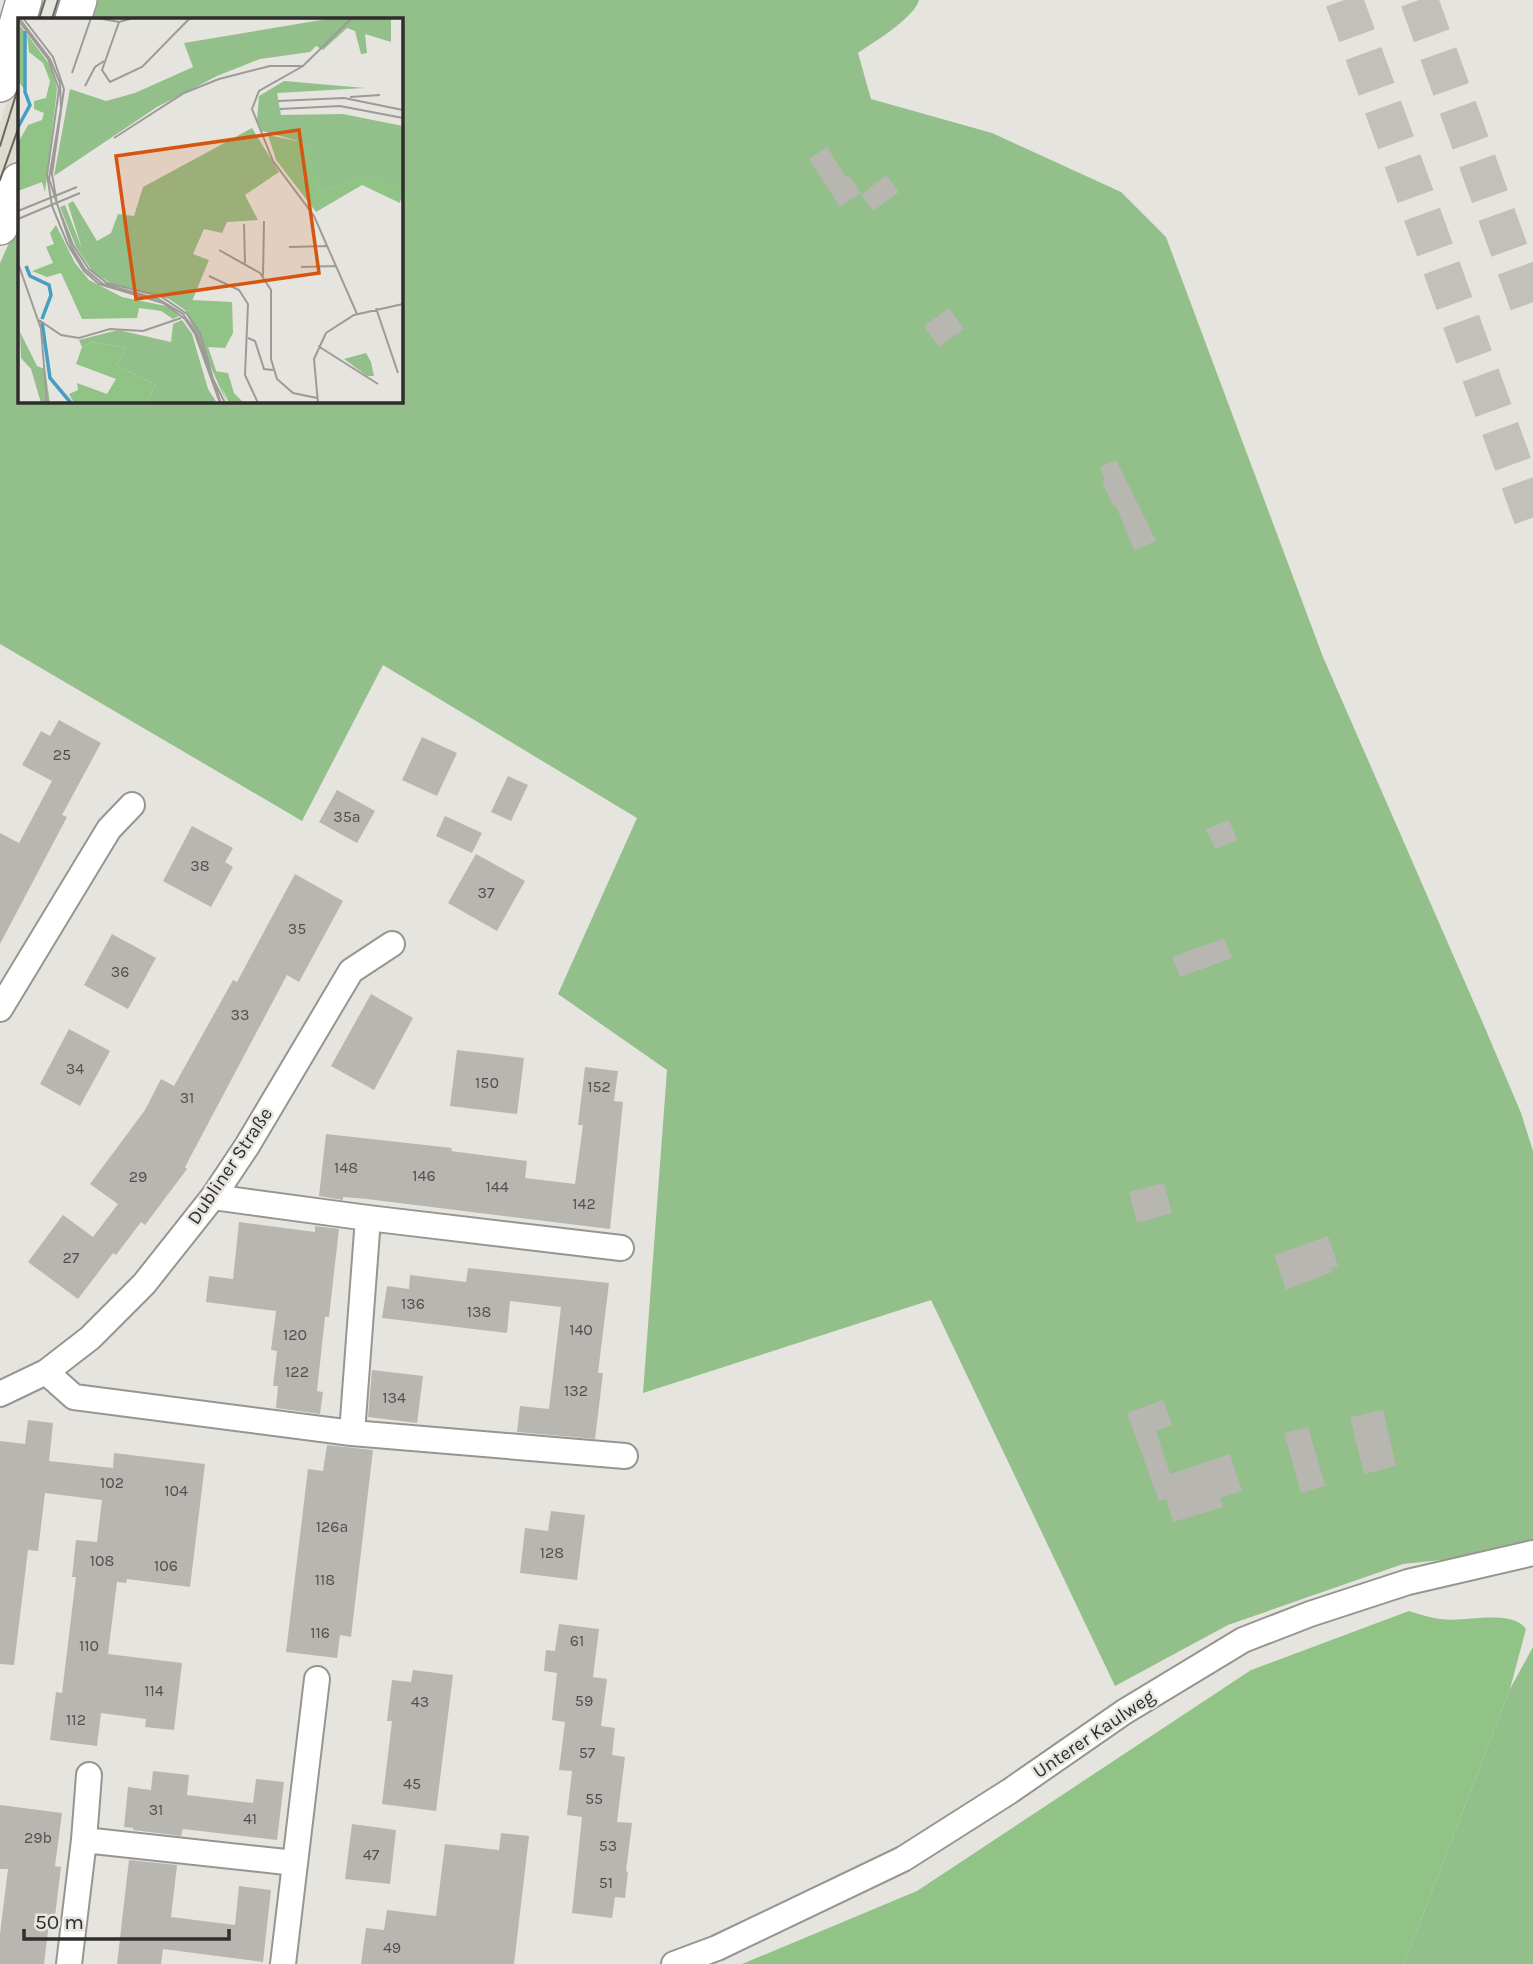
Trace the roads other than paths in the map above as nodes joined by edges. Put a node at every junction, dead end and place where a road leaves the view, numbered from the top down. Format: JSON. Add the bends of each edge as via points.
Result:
{"nodes":[{"id":1,"x":24,"y":0,"type":"edge"},
{"id":2,"x":79,"y":0,"type":"edge"},
{"id":3,"x":19,"y":18,"type":"edge"},
{"id":4,"x":73,"y":18,"type":"edge"},
{"id":5,"x":18,"y":21,"type":"edge"},
{"id":6,"x":0,"y":84,"type":"edge"},
{"id":7,"x":18,"y":183,"type":"edge"},
{"id":8,"x":0,"y":227,"type":"edge"},
{"id":9,"x":132,"y":805,"type":"dead end"},
{"id":10,"x":391,"y":943,"type":"dead end"},
{"id":11,"x":0,"y":1009,"type":"edge"},
{"id":12,"x":213,"y":1197,"type":"junction"},
{"id":13,"x":368,"y":1218,"type":"junction"},
{"id":14,"x":621,"y":1248,"type":"dead end"},
{"id":15,"x":46,"y":1372,"type":"junction"},
{"id":16,"x":0,"y":1394,"type":"edge"},
{"id":17,"x":352,"y":1433,"type":"junction"},
{"id":18,"x":625,"y":1456,"type":"dead end"},
{"id":19,"x":1533,"y":1553,"type":"edge"},
{"id":20,"x":317,"y":1679,"type":"dead end"},
{"id":21,"x":89,"y":1775,"type":"dead end"},
{"id":22,"x":84,"y":1840,"type":"junction"},
{"id":23,"x":295,"y":1863,"type":"junction"},
{"id":24,"x":69,"y":1964,"type":"edge"},
{"id":25,"x":283,"y":1964,"type":"edge"},
{"id":26,"x":674,"y":1964,"type":"edge"}],
"edges":[{"from":1,"to":3,"type":"main road"},
{"from":2,"to":4,"type":"main road"},
{"from":5,"to":6,"type":"main road"},
{"from":7,"to":8,"type":"main road"},
{"from":9,"to":11,"type":"street","via":[[109,830]]},
{"from":10,"to":12,"type":"street","name":"Dubliner Straße","via":[[351,971]]},
{"from":12,"to":13,"type":"street"},
{"from":12,"to":15,"type":"street","name":"Dubliner Straße","via":[[144,1284],[90,1338]]},
{"from":13,"to":14,"type":"street"},
{"from":13,"to":17,"type":"street"},
{"from":15,"to":16,"type":"street","name":"Dubliner Straße"},
{"from":15,"to":17,"type":"street","via":[[75,1398]]},
{"from":17,"to":18,"type":"street"},
{"from":19,"to":26,"type":"street","name":"Unterer Kaulweg","via":[[1408,1582],[1243,1640],[1124,1712],[903,1859]]},
{"from":20,"to":23,"type":"street"},
{"from":21,"to":22,"type":"street"},
{"from":22,"to":23,"type":"street"},
{"from":22,"to":24,"type":"street"},
{"from":23,"to":25,"type":"street"}]}
